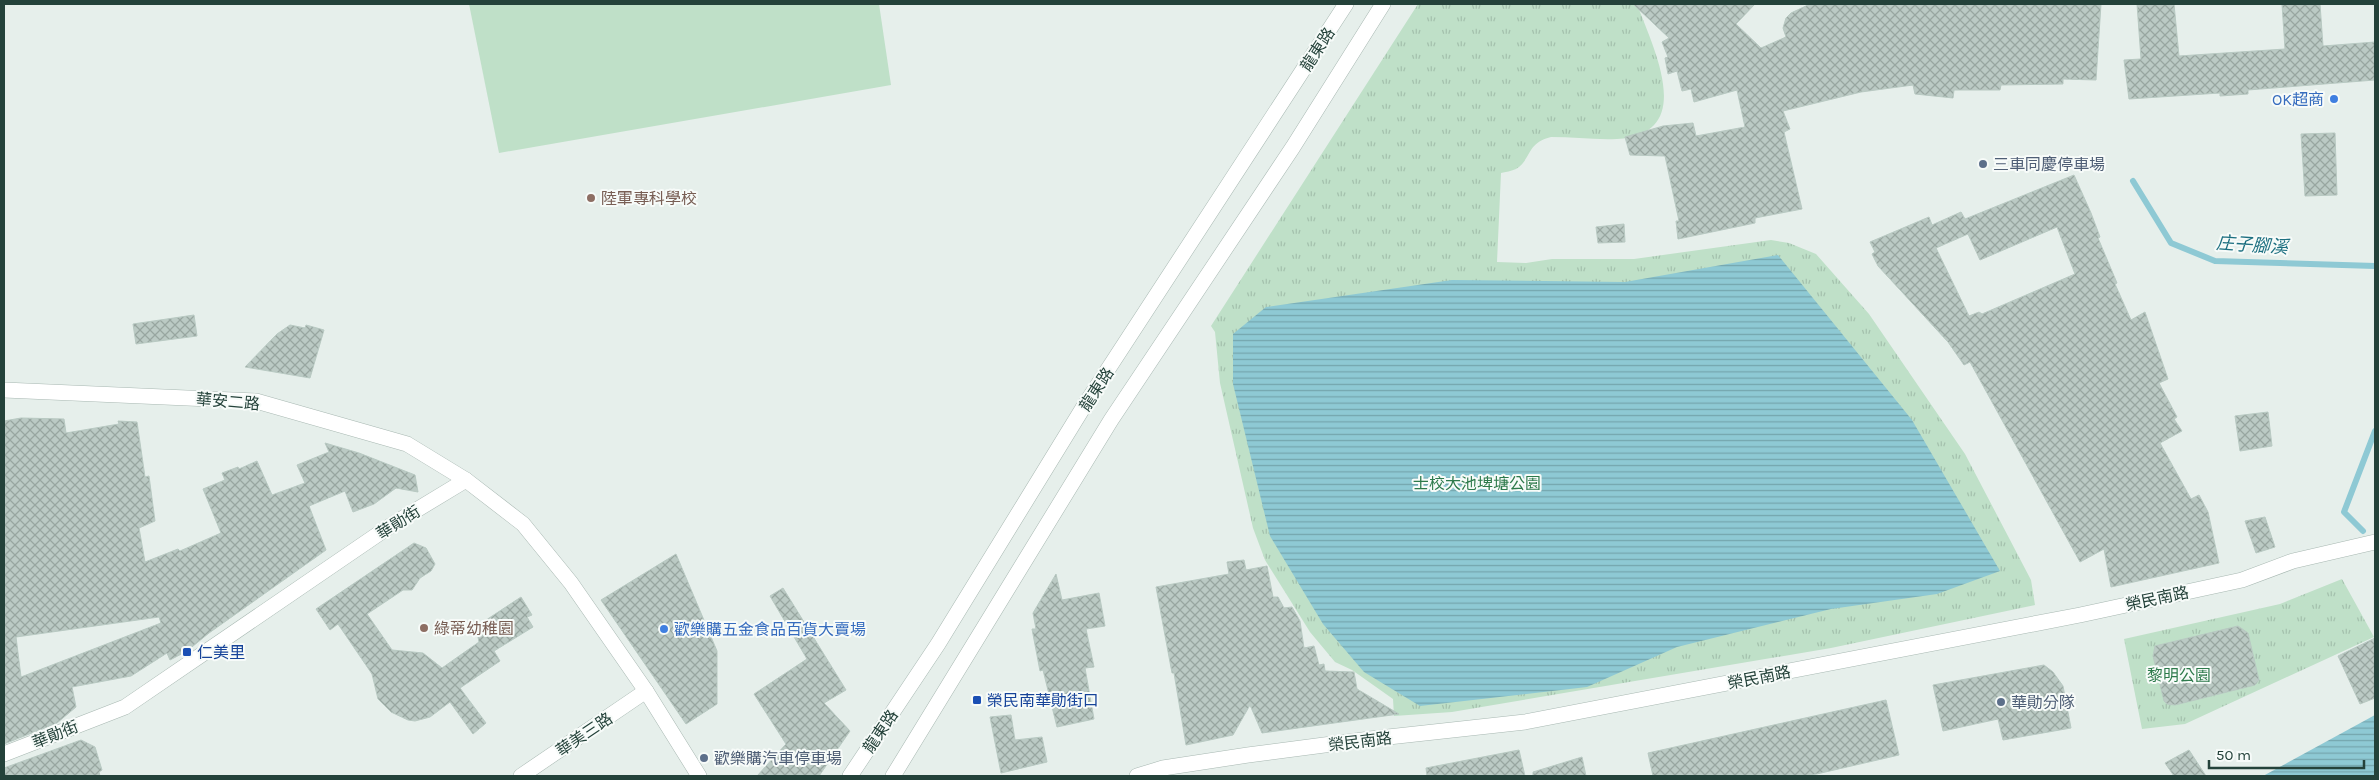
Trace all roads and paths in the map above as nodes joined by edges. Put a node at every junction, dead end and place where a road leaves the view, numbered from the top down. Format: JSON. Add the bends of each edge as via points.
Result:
{"nodes":[{"id":1,"x":1346,"y":4,"type":"edge"},
{"id":2,"x":1383,"y":4,"type":"edge"},
{"id":3,"x":4,"y":390,"type":"edge"},
{"id":4,"x":466,"y":480,"type":"junction"},
{"id":5,"x":2375,"y":542,"type":"edge"},
{"id":6,"x":646,"y":691,"type":"junction"},
{"id":7,"x":4,"y":754,"type":"edge"},
{"id":8,"x":522,"y":776,"type":"edge"},
{"id":9,"x":699,"y":776,"type":"edge"},
{"id":10,"x":850,"y":776,"type":"edge"},
{"id":11,"x":893,"y":776,"type":"edge"},
{"id":12,"x":1137,"y":776,"type":"edge"}],
"edges":[{"from":1,"to":10,"type":"street","name":"龍東路","via":[[1086,403],[938,644]]},
{"from":2,"to":11,"type":"street","name":"龍東路","via":[[1293,147],[1111,420]]},
{"from":3,"to":4,"type":"street","name":"華安二路","via":[[256,401],[407,444]]},
{"from":4,"to":6,"type":"street","via":[[523,524],[571,583]]},
{"from":4,"to":7,"type":"street","name":"華勛街","via":[[390,526],[125,707]]},
{"from":5,"to":12,"type":"street","name":"榮民南路","via":[[2294,561],[2242,580],[2089,613],[1534,720],[1370,738],[1164,768]]},
{"from":6,"to":8,"type":"street","name":"華美三路"},
{"from":6,"to":9,"type":"street"}]}
